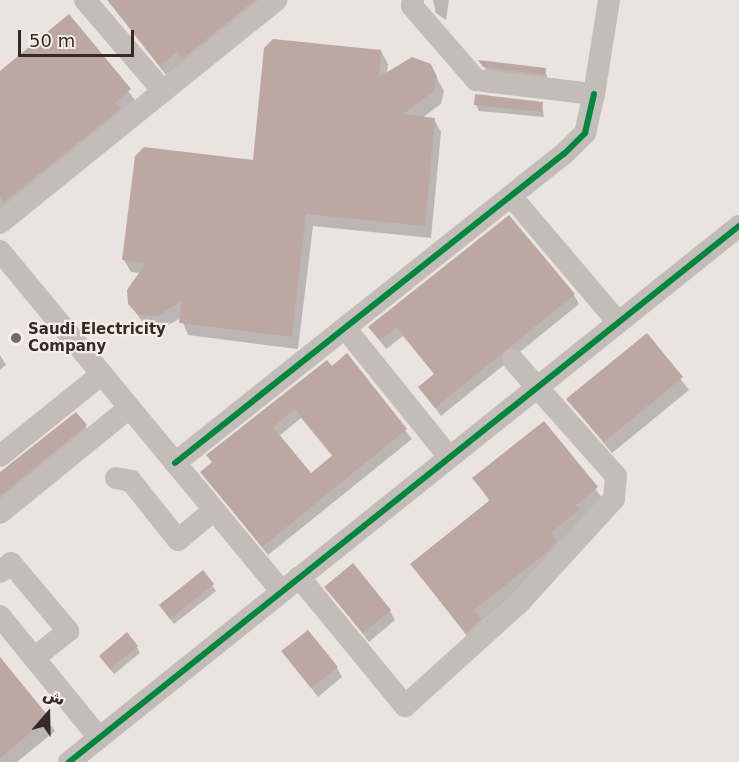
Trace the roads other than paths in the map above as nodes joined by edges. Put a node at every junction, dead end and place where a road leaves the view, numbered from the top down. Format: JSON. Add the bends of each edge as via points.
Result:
{"nodes":[{"id":1,"x":85,"y":0,"type":"edge"},
{"id":2,"x":276,"y":0,"type":"edge"},
{"id":3,"x":413,"y":0,"type":"edge"},
{"id":4,"x":609,"y":0,"type":"edge"},
{"id":5,"x":163,"y":91,"type":"junction"},
{"id":6,"x":594,"y":94,"type":"junction"},
{"id":7,"x":511,"y":196,"type":"junction"},
{"id":8,"x":0,"y":223,"type":"edge"},
{"id":9,"x":739,"y":226,"type":"edge"},
{"id":10,"x":0,"y":250,"type":"edge"},
{"id":11,"x":618,"y":321,"type":"junction"},
{"id":12,"x":345,"y":328,"type":"junction"},
{"id":13,"x":513,"y":360,"type":"dead end"},
{"id":14,"x":102,"y":374,"type":"junction"},
{"id":15,"x":537,"y":386,"type":"junction"},
{"id":16,"x":129,"y":408,"type":"junction"},
{"id":17,"x":0,"y":456,"type":"edge"},
{"id":18,"x":449,"y":457,"type":"junction"},
{"id":19,"x":176,"y":464,"type":"junction"},
{"id":20,"x":116,"y":478,"type":"dead end"},
{"id":21,"x":214,"y":510,"type":"junction"},
{"id":22,"x":0,"y":513,"type":"edge"},
{"id":23,"x":0,"y":572,"type":"edge"},
{"id":24,"x":299,"y":577,"type":"junction"},
{"id":25,"x":281,"y":591,"type":"junction"},
{"id":26,"x":0,"y":616,"type":"edge"},
{"id":27,"x":34,"y":658,"type":"junction"},
{"id":28,"x":99,"y":738,"type":"junction"},
{"id":29,"x":69,"y":762,"type":"edge"}],
"edges":[{"from":1,"to":5,"type":"street"},
{"from":2,"to":5,"type":"street"},
{"from":3,"to":6,"type":"street","via":[[412,6],[476,80]]},
{"from":4,"to":6,"type":"street"},
{"from":5,"to":8,"type":"street"},
{"from":6,"to":7,"type":"street","via":[[585,133]]},
{"from":7,"to":11,"type":"street"},
{"from":7,"to":12,"type":"street"},
{"from":9,"to":11,"type":"street"},
{"from":10,"to":14,"type":"street"},
{"from":11,"to":15,"type":"street"},
{"from":12,"to":18,"type":"street"},
{"from":12,"to":19,"type":"street"},
{"from":13,"to":15,"type":"street"},
{"from":14,"to":16,"type":"street"},
{"from":14,"to":17,"type":"street"},
{"from":15,"to":18,"type":"street"},
{"from":15,"to":24,"type":"street","via":[[616,476],[614,499],[519,603],[405,706]]},
{"from":16,"to":19,"type":"street"},
{"from":16,"to":22,"type":"street"},
{"from":18,"to":24,"type":"street"},
{"from":19,"to":21,"type":"street"},
{"from":20,"to":21,"type":"street","via":[[131,481],[178,540]]},
{"from":21,"to":25,"type":"street"},
{"from":23,"to":27,"type":"street","via":[[11,563],[68,631]]},
{"from":24,"to":25,"type":"street"},
{"from":25,"to":28,"type":"street"},
{"from":26,"to":27,"type":"street"},
{"from":27,"to":28,"type":"street"},
{"from":28,"to":29,"type":"street"}]}
